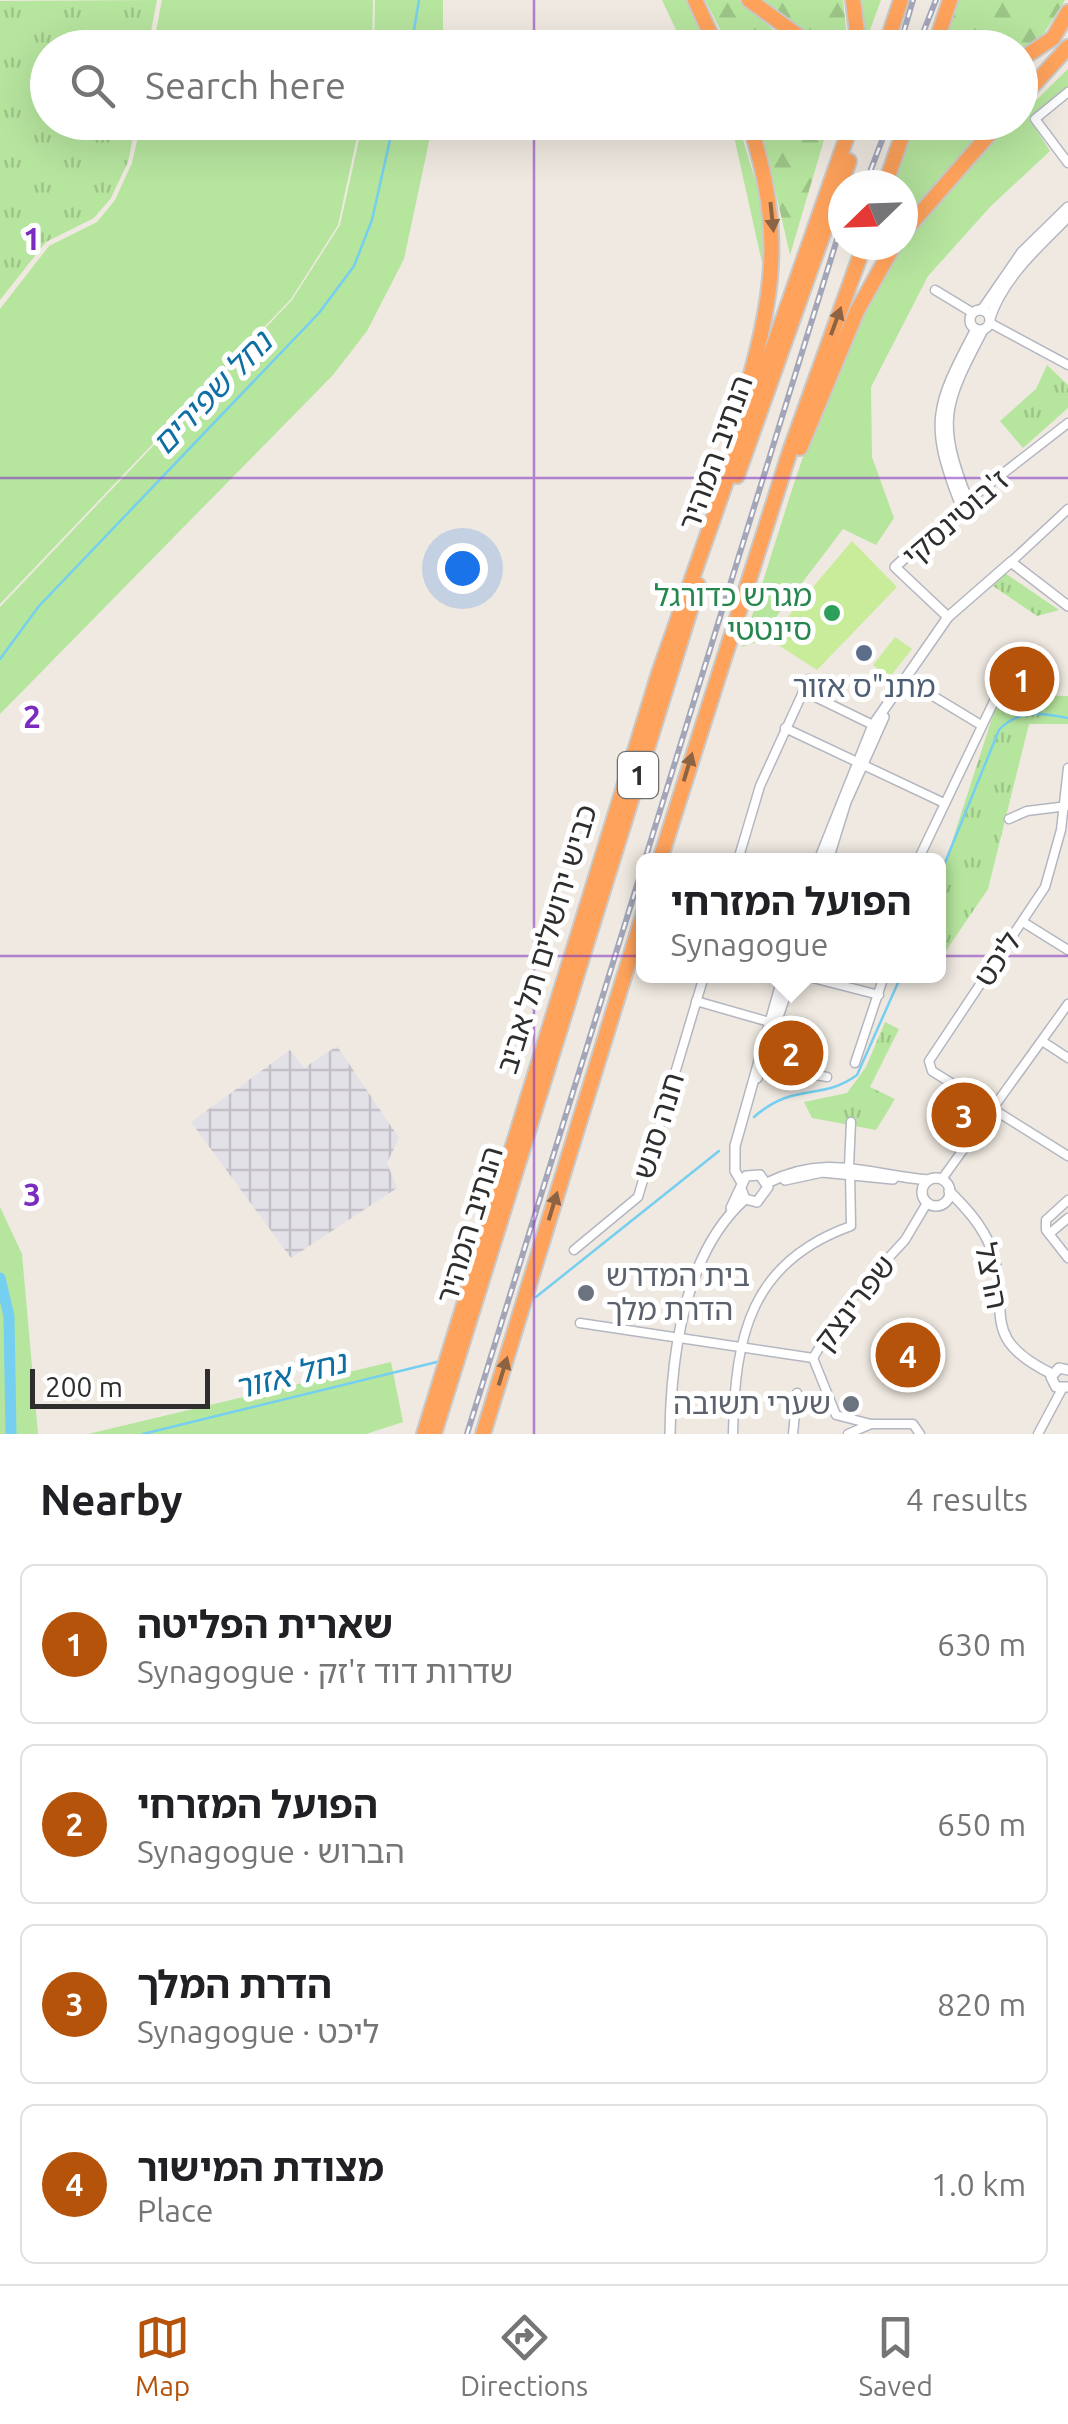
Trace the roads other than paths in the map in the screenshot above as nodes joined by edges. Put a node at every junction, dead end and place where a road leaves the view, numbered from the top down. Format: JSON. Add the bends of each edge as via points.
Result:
{"nodes":[{"id":1,"x":695,"y":0,"type":"edge"},
{"id":2,"x":749,"y":0,"type":"edge"},
{"id":3,"x":892,"y":0,"type":"edge"},
{"id":4,"x":901,"y":0,"type":"edge"},
{"id":5,"x":950,"y":0,"type":"edge"},
{"id":6,"x":1068,"y":12,"type":"edge"},
{"id":7,"x":709,"y":30,"type":"edge"},
{"id":8,"x":790,"y":30,"type":"edge"},
{"id":9,"x":882,"y":30,"type":"edge"},
{"id":10,"x":891,"y":30,"type":"edge"},
{"id":11,"x":940,"y":30,"type":"edge"},
{"id":12,"x":1068,"y":47,"type":"edge"},
{"id":13,"x":1038,"y":48,"type":"edge"},
{"id":14,"x":1068,"y":60,"type":"edge"},
{"id":15,"x":1038,"y":80,"type":"edge"},
{"id":16,"x":1038,"y":90,"type":"edge"},
{"id":17,"x":1068,"y":92,"type":"edge"},
{"id":18,"x":1038,"y":117,"type":"edge"},
{"id":19,"x":1038,"y":123,"type":"edge"},
{"id":20,"x":754,"y":140,"type":"edge"},
{"id":21,"x":844,"y":140,"type":"edge"},
{"id":22,"x":855,"y":140,"type":"edge"},
{"id":23,"x":901,"y":140,"type":"edge"},
{"id":24,"x":987,"y":140,"type":"edge"},
{"id":25,"x":1068,"y":164,"type":"edge"},
{"id":26,"x":890,"y":170,"type":"edge"},
{"id":27,"x":1068,"y":207,"type":"edge"},
{"id":28,"x":918,"y":215,"type":"edge"},
{"id":29,"x":1068,"y":216,"type":"edge"},
{"id":30,"x":859,"y":260,"type":"edge"},
{"id":31,"x":886,"y":260,"type":"edge"},
{"id":32,"x":935,"y":290,"type":"dead end"},
{"id":33,"x":982,"y":321,"type":"junction"},
{"id":34,"x":1068,"y":365,"type":"edge"},
{"id":35,"x":1068,"y":422,"type":"edge"},
{"id":36,"x":965,"y":503,"type":"junction"},
{"id":37,"x":1068,"y":509,"type":"edge"},
{"id":38,"x":759,"y":546,"type":"junction"},
{"id":39,"x":701,"y":548,"type":"junction"},
{"id":40,"x":1011,"y":562,"type":"junction"},
{"id":41,"x":1068,"y":606,"type":"edge"},
{"id":42,"x":948,"y":617,"type":"junction"},
{"id":43,"x":809,"y":679,"type":"dead end"},
{"id":44,"x":905,"y":679,"type":"junction"},
{"id":45,"x":803,"y":691,"type":"junction"},
{"id":46,"x":996,"y":699,"type":"dead end"},
{"id":47,"x":888,"y":705,"type":"junction"},
{"id":48,"x":873,"y":724,"type":"junction"},
{"id":49,"x":981,"y":726,"type":"junction"},
{"id":50,"x":785,"y":728,"type":"junction"},
{"id":51,"x":860,"y":762,"type":"junction"},
{"id":52,"x":1068,"y":768,"type":"edge"},
{"id":53,"x":944,"y":803,"type":"junction"},
{"id":54,"x":1065,"y":807,"type":"edge"},
{"id":55,"x":1010,"y":819,"type":"dead end"},
{"id":56,"x":662,"y":853,"type":"edge"},
{"id":57,"x":740,"y":853,"type":"edge"},
{"id":58,"x":821,"y":853,"type":"edge"},
{"id":59,"x":830,"y":853,"type":"edge"},
{"id":60,"x":921,"y":853,"type":"edge"},
{"id":61,"x":1022,"y":922,"type":"junction"},
{"id":62,"x":636,"y":938,"type":"edge"},
{"id":63,"x":1068,"y":950,"type":"edge"},
{"id":64,"x":702,"y":983,"type":"edge"},
{"id":65,"x":781,"y":983,"type":"edge"},
{"id":66,"x":789,"y":983,"type":"edge"},
{"id":67,"x":833,"y":983,"type":"edge"},
{"id":68,"x":882,"y":983,"type":"edge"},
{"id":69,"x":879,"y":995,"type":"junction"},
{"id":70,"x":696,"y":1001,"type":"junction"},
{"id":71,"x":1068,"y":1004,"type":"edge"},
{"id":72,"x":773,"y":1022,"type":"junction"},
{"id":73,"x":1042,"y":1041,"type":"junction"},
{"id":74,"x":1068,"y":1058,"type":"edge"},
{"id":75,"x":855,"y":1062,"type":"dead end"},
{"id":76,"x":759,"y":1065,"type":"junction"},
{"id":77,"x":827,"y":1077,"type":"dead end"},
{"id":78,"x":997,"y":1108,"type":"junction"},
{"id":79,"x":851,"y":1122,"type":"dead end"},
{"id":80,"x":1068,"y":1156,"type":"edge"},
{"id":81,"x":850,"y":1169,"type":"junction"},
{"id":82,"x":942,"y":1179,"type":"junction"},
{"id":83,"x":926,"y":1183,"type":"junction"},
{"id":84,"x":768,"y":1185,"type":"junction"},
{"id":85,"x":744,"y":1187,"type":"junction"},
{"id":86,"x":948,"y":1195,"type":"junction"},
{"id":87,"x":1068,"y":1200,"type":"edge"},
{"id":88,"x":927,"y":1202,"type":"junction"},
{"id":89,"x":1068,"y":1218,"type":"edge"},
{"id":90,"x":1049,"y":1234,"type":"junction"},
{"id":91,"x":574,"y":1250,"type":"dead end"},
{"id":92,"x":1068,"y":1258,"type":"edge"},
{"id":93,"x":580,"y":1323,"type":"dead end"},
{"id":94,"x":678,"y":1340,"type":"junction"},
{"id":95,"x":740,"y":1350,"type":"junction"},
{"id":96,"x":812,"y":1358,"type":"junction"},
{"id":97,"x":1068,"y":1370,"type":"edge"},
{"id":98,"x":1059,"y":1384,"type":"edge"},
{"id":99,"x":797,"y":1393,"type":"dead end"},
{"id":100,"x":873,"y":1424,"type":"junction"},
{"id":101,"x":424,"y":1434,"type":"edge"},
{"id":102,"x":434,"y":1434,"type":"edge"},
{"id":103,"x":483,"y":1434,"type":"edge"},
{"id":104,"x":670,"y":1434,"type":"edge"},
{"id":105,"x":734,"y":1434,"type":"edge"},
{"id":106,"x":793,"y":1434,"type":"edge"},
{"id":107,"x":848,"y":1434,"type":"edge"},
{"id":108,"x":878,"y":1434,"type":"edge"},
{"id":109,"x":920,"y":1434,"type":"edge"},
{"id":110,"x":1038,"y":1434,"type":"edge"}],
"edges":[{"from":1,"to":7,"type":"highway"},
{"from":2,"to":8,"type":"highway"},
{"from":3,"to":9,"type":"highway"},
{"from":4,"to":10,"type":"highway"},
{"from":5,"to":11,"type":"highway"},
{"from":6,"to":13,"type":"highway","via":[[1053,38]]},
{"from":12,"to":15,"type":"highway"},
{"from":14,"to":16,"type":"highway"},
{"from":17,"to":18,"type":"street"},
{"from":19,"to":25,"type":"street"},
{"from":20,"to":39,"type":"highway","one_way":true,"via":[[769,195],[774,271],[762,340]]},
{"from":21,"to":39,"type":"highway","name":"כביש ירושלים תל אביב","number":"1"},
{"from":22,"to":102,"type":"highway","name":"הנתיב המהיר","number":"1","via":[[671,668]]},
{"from":23,"to":26,"type":"highway"},
{"from":24,"to":28,"type":"highway"},
{"from":27,"to":33,"type":"street","via":[[1022,252]]},
{"from":29,"to":33,"type":"street"},
{"from":38,"to":30,"type":"highway","number":"1","one_way":true},
{"from":31,"to":38,"type":"highway","via":[[857,312]]},
{"from":32,"to":33,"type":"street"},
{"from":33,"to":34,"type":"street"},
{"from":33,"to":36,"type":"street","via":[[946,386],[938,420],[941,450]]},
{"from":35,"to":36,"type":"street","name":"ז'בוטינסקי"},
{"from":36,"to":42,"type":"street","name":"ז'בוטינסקי","via":[[895,566]]},
{"from":37,"to":40,"type":"street"},
{"from":56,"to":38,"type":"highway","number":"1","one_way":true},
{"from":39,"to":101,"type":"highway","name":"כביש ירושלים תל אביב","number":"1"},
{"from":40,"to":41,"type":"street"},
{"from":40,"to":42,"type":"street"},
{"from":42,"to":44,"type":"street"},
{"from":43,"to":45,"type":"street"},
{"from":44,"to":47,"type":"street"},
{"from":44,"to":49,"type":"street"},
{"from":45,"to":48,"type":"street"},
{"from":45,"to":50,"type":"street"},
{"from":46,"to":49,"type":"street"},
{"from":47,"to":48,"type":"street"},
{"from":47,"to":51,"type":"street"},
{"from":48,"to":51,"type":"street"},
{"from":49,"to":53,"type":"street"},
{"from":50,"to":51,"type":"street"},
{"from":50,"to":57,"type":"street"},
{"from":51,"to":53,"type":"street"},
{"from":51,"to":58,"type":"street"},
{"from":51,"to":59,"type":"street"},
{"from":52,"to":54,"type":"street","name":"ליכט"},
{"from":53,"to":60,"type":"street"},
{"from":54,"to":55,"type":"street"},
{"from":54,"to":61,"type":"street","name":"ליכט","via":[[1055,860]]},
{"from":61,"to":63,"type":"street"},
{"from":61,"to":78,"type":"street","name":"ליכט","via":[[930,1060],[932,1072]]},
{"from":103,"to":62,"type":"highway","one_way":true},
{"from":64,"to":70,"type":"street","name":"חנה סנש"},
{"from":65,"to":72,"type":"street"},
{"from":66,"to":72,"type":"street"},
{"from":67,"to":69,"type":"street"},
{"from":68,"to":69,"type":"street"},
{"from":69,"to":75,"type":"street"},
{"from":70,"to":72,"type":"street"},
{"from":70,"to":91,"type":"street","name":"חנה סנש","via":[[638,1196]]},
{"from":71,"to":73,"type":"street"},
{"from":72,"to":76,"type":"street"},
{"from":73,"to":74,"type":"street"},
{"from":73,"to":78,"type":"street"},
{"from":76,"to":77,"type":"street"},
{"from":76,"to":85,"type":"street","via":[[735,1146],[734,1165]]},
{"from":78,"to":80,"type":"street"},
{"from":78,"to":82,"type":"street"},
{"from":79,"to":81,"type":"street"},
{"from":81,"to":83,"type":"street"},
{"from":81,"to":84,"type":"street"},
{"from":81,"to":95,"type":"street","via":[[851,1226],[782,1264],[755,1304]]},
{"from":82,"to":83,"type":"street"},
{"from":82,"to":86,"type":"street"},
{"from":83,"to":88,"type":"street"},
{"from":84,"to":85,"type":"street","via":[[760,1175]]},
{"from":84,"to":85,"type":"street","via":[[762,1200]]},
{"from":85,"to":94,"type":"street","via":[[704,1254]]},
{"from":86,"to":88,"type":"street","via":[[940,1205]]},
{"from":86,"to":98,"type":"street","name":"הרצל","via":[[973,1215],[992,1252],[1007,1342]]},
{"from":87,"to":90,"type":"street","via":[[1046,1220]]},
{"from":88,"to":96,"type":"street","name":"שפרינצק"},
{"from":89,"to":90,"type":"street"},
{"from":90,"to":92,"type":"street"},
{"from":93,"to":94,"type":"street","name":"שפרינצק"},
{"from":94,"to":95,"type":"street","name":"שפרינצק"},
{"from":94,"to":104,"type":"street"},
{"from":95,"to":96,"type":"street","name":"שפרינצק"},
{"from":95,"to":105,"type":"street"},
{"from":96,"to":100,"type":"street","via":[[836,1415]]},
{"from":97,"to":98,"type":"street","via":[[1059,1368]]},
{"from":98,"to":110,"type":"street"},
{"from":99,"to":106,"type":"street"},
{"from":100,"to":107,"type":"street"},
{"from":100,"to":108,"type":"street"},
{"from":100,"to":109,"type":"street","via":[[913,1424]]}]}
